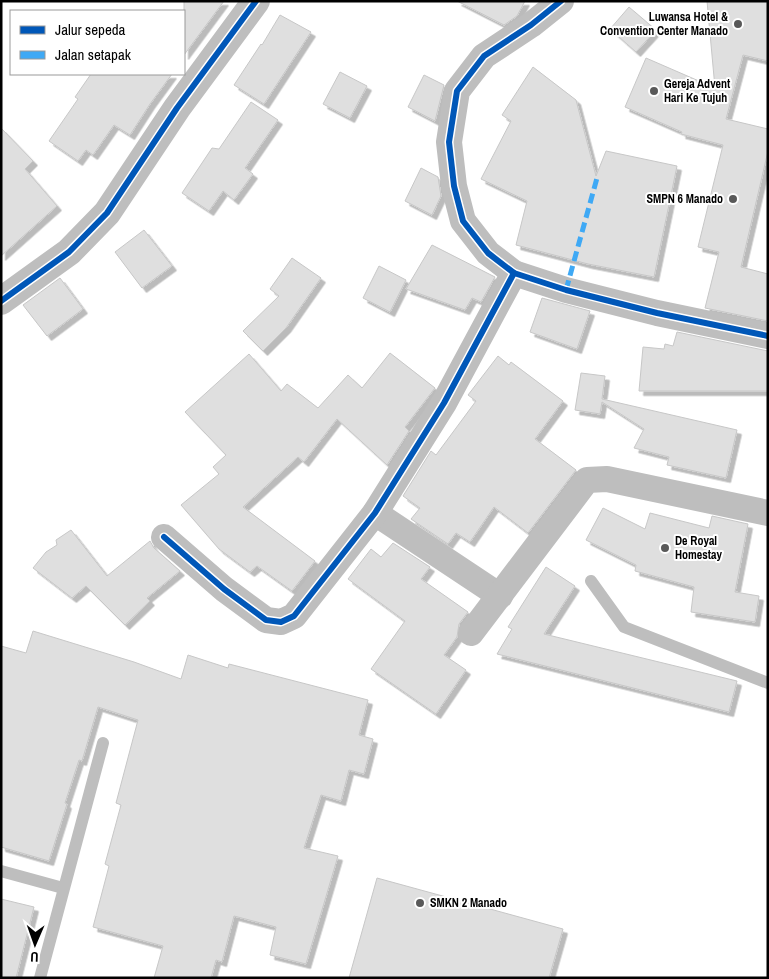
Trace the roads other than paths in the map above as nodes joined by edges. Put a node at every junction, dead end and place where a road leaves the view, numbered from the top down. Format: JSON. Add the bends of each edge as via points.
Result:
{"nodes":[{"id":1,"x":256,"y":1,"type":"edge"},
{"id":2,"x":560,"y":1,"type":"edge"},
{"id":3,"x":514,"y":272,"type":"junction"},
{"id":4,"x":2,"y":299,"type":"edge"},
{"id":5,"x":768,"y":336,"type":"edge"},
{"id":6,"x":375,"y":513,"type":"junction"},
{"id":7,"x":768,"y":513,"type":"edge"},
{"id":8,"x":164,"y":537,"type":"dead end"},
{"id":9,"x":591,"y":581,"type":"dead end"},
{"id":10,"x":500,"y":596,"type":"junction"},
{"id":11,"x":471,"y":633,"type":"dead end"},
{"id":12,"x":768,"y":682,"type":"edge"},
{"id":13,"x":103,"y":743,"type":"dead end"},
{"id":14,"x":1,"y":871,"type":"edge"},
{"id":15,"x":63,"y":888,"type":"junction"},
{"id":16,"x":40,"y":978,"type":"edge"}],
"edges":[{"from":1,"to":4,"type":"street","via":[[177,108],[108,213],[69,252]]},
{"from":2,"to":3,"type":"street","via":[[484,56],[456,91],[449,142],[462,221],[488,253]]},
{"from":3,"to":5,"type":"street","via":[[566,290],[657,313]]},
{"from":3,"to":6,"type":"street","via":[[444,403]]},
{"from":6,"to":8,"type":"street","via":[[294,616],[281,622],[266,620]]},
{"from":6,"to":10,"type":"street"},
{"from":7,"to":10,"type":"street","via":[[607,479],[588,480]]},
{"from":9,"to":12,"type":"lane","via":[[624,627]]},
{"from":10,"to":11,"type":"street"},
{"from":13,"to":15,"type":"lane"},
{"from":14,"to":15,"type":"lane"},
{"from":15,"to":16,"type":"lane"}]}
